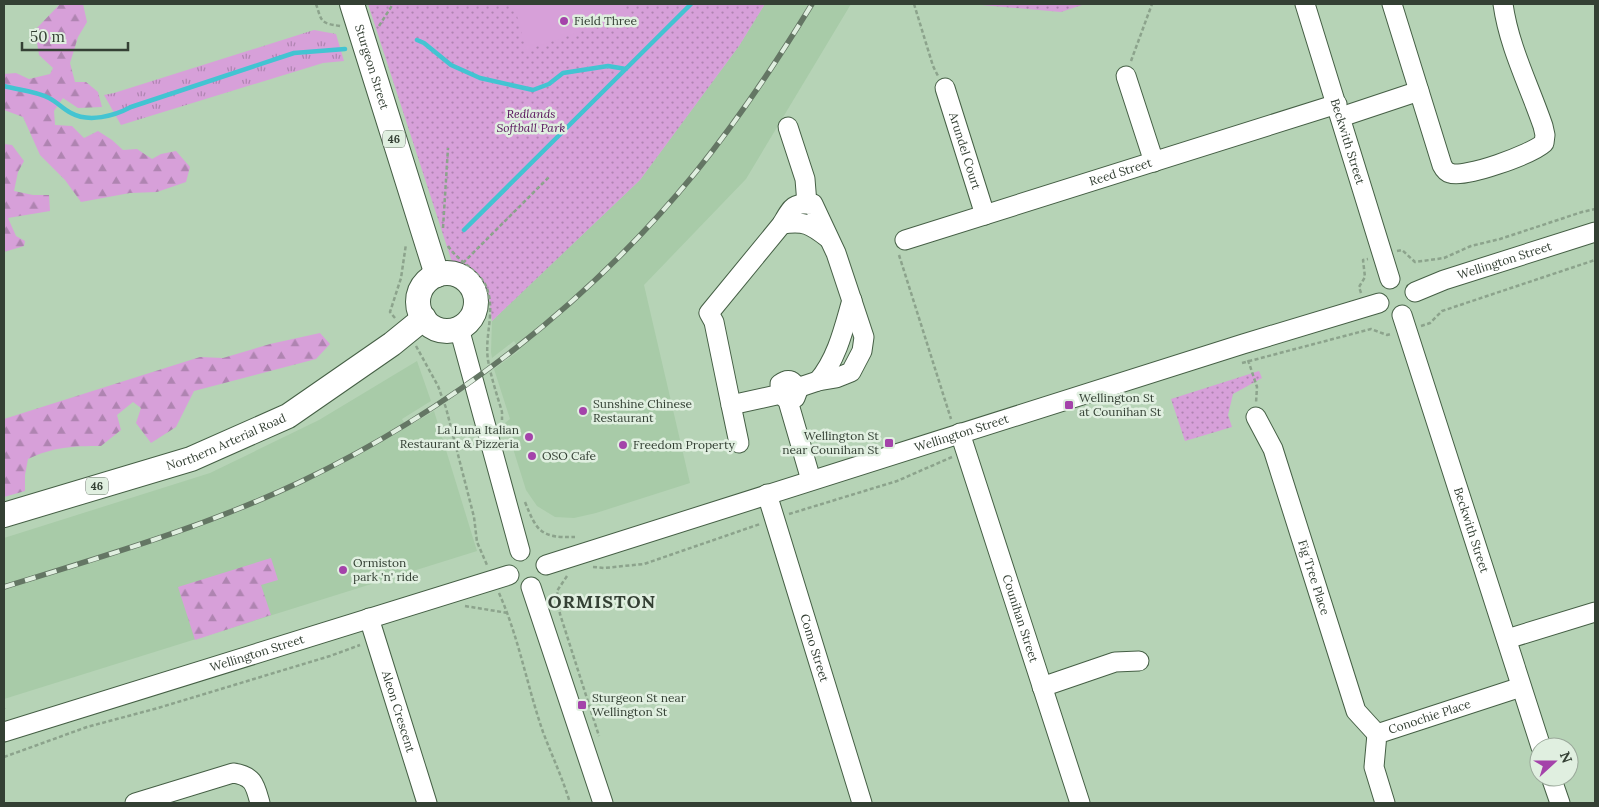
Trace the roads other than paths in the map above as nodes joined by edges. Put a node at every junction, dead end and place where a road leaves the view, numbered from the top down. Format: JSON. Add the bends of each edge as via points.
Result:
{"nodes":[{"id":1,"x":352,"y":4,"type":"edge"},
{"id":2,"x":1305,"y":4,"type":"edge"},
{"id":3,"x":1392,"y":4,"type":"edge"},
{"id":4,"x":1503,"y":4,"type":"edge"},
{"id":5,"x":1126,"y":76,"type":"road end"},
{"id":6,"x":945,"y":88,"type":"road end"},
{"id":7,"x":1419,"y":91,"type":"junction"},
{"id":8,"x":1339,"y":110,"type":"junction"},
{"id":9,"x":788,"y":127,"type":"dead end"},
{"id":10,"x":1154,"y":162,"type":"junction"},
{"id":11,"x":807,"y":204,"type":"junction"},
{"id":12,"x":985,"y":215,"type":"junction"},
{"id":13,"x":782,"y":224,"type":"junction"},
{"id":14,"x":1595,"y":232,"type":"edge"},
{"id":15,"x":828,"y":238,"type":"junction"},
{"id":16,"x":905,"y":240,"type":"road end"},
{"id":17,"x":437,"y":275,"type":"junction"},
{"id":18,"x":1390,"y":279,"type":"junction"},
{"id":19,"x":1415,"y":292,"type":"junction"},
{"id":20,"x":1371,"y":305,"type":"junction"},
{"id":21,"x":424,"y":318,"type":"junction"},
{"id":22,"x":1404,"y":322,"type":"junction"},
{"id":23,"x":459,"y":328,"type":"junction"},
{"id":24,"x":790,"y":395,"type":"junction"},
{"id":25,"x":732,"y":405,"type":"junction"},
{"id":26,"x":1256,"y":417,"type":"road end"},
{"id":27,"x":960,"y":433,"type":"junction"},
{"id":28,"x":739,"y":442,"type":"dead end"},
{"id":29,"x":815,"y":479,"type":"junction"},
{"id":30,"x":767,"y":494,"type":"junction"},
{"id":31,"x":4,"y":515,"type":"edge"},
{"id":32,"x":520,"y":551,"type":"junction"},
{"id":33,"x":546,"y":565,"type":"junction"},
{"id":34,"x":502,"y":577,"type":"junction"},
{"id":35,"x":531,"y":587,"type":"junction"},
{"id":36,"x":1595,"y":612,"type":"edge"},
{"id":37,"x":369,"y":618,"type":"junction"},
{"id":38,"x":1507,"y":639,"type":"junction"},
{"id":39,"x":1139,"y":661,"type":"dead end"},
{"id":40,"x":1042,"y":687,"type":"junction"},
{"id":41,"x":1521,"y":687,"type":"junction"},
{"id":42,"x":4,"y":732,"type":"edge"},
{"id":43,"x":1377,"y":734,"type":"junction"},
{"id":44,"x":1538,"y":737,"type":"edge"},
{"id":45,"x":1554,"y":787,"type":"edge"},
{"id":46,"x":135,"y":803,"type":"edge"},
{"id":47,"x":260,"y":803,"type":"edge"},
{"id":48,"x":427,"y":803,"type":"edge"},
{"id":49,"x":602,"y":803,"type":"edge"},
{"id":50,"x":862,"y":803,"type":"edge"},
{"id":51,"x":1080,"y":803,"type":"edge"},
{"id":52,"x":1386,"y":803,"type":"edge"},
{"id":53,"x":1560,"y":803,"type":"edge"}],
"edges":[{"from":1,"to":17,"type":"main road","name":"Sturgeon Street","number":"46"},
{"from":2,"to":8,"type":"street","name":"Beckwith Street"},
{"from":3,"to":7,"type":"street"},
{"from":4,"to":7,"type":"street","via":[[1509,36],[1543,126],[1544,143],[1530,152],[1496,164],[1461,174],[1447,172]]},
{"from":5,"to":10,"type":"street"},
{"from":6,"to":12,"type":"street","name":"Arundel Court"},
{"from":7,"to":8,"type":"street","name":"Reed Street"},
{"from":8,"to":10,"type":"street","name":"Reed Street"},
{"from":8,"to":18,"type":"street","name":"Beckwith Street"},
{"from":9,"to":11,"type":"street","via":[[805,179]]},
{"from":10,"to":12,"type":"street","name":"Reed Street"},
{"from":11,"to":13,"type":"street","via":[[791,208]]},
{"from":11,"to":15,"type":"street","via":[[812,204]]},
{"from":12,"to":16,"type":"street","name":"Reed Street"},
{"from":13,"to":15,"type":"street","via":[[800,222]]},
{"from":13,"to":25,"type":"street","via":[[709,313],[714,322]]},
{"from":14,"to":19,"type":"street","name":"Wellington Street"},
{"from":15,"to":24,"type":"street","via":[[864,337],[862,351],[850,372],[818,381]]},
{"from":17,"to":21,"type":"main road","via":[[423,286],[420,293],[418,302]]},
{"from":17,"to":23,"type":"main road","via":[[458,275],[474,290],[474,312]]},
{"from":18,"to":19,"type":"street","via":[[1405,280]]},
{"from":18,"to":20,"type":"street","via":[[1379,288]]},
{"from":19,"to":22,"type":"street","via":[[1413,306]]},
{"from":20,"to":22,"type":"street"},
{"from":20,"to":27,"type":"street","name":"Wellington Street","via":[[1246,353]]},
{"from":21,"to":23,"type":"main road","via":[[440,329]]},
{"from":21,"to":31,"type":"main road","name":"Northern Arterial Road","number":"46","via":[[288,416],[191,458]]},
{"from":22,"to":38,"type":"street","name":"Beckwith Street"},
{"from":23,"to":32,"type":"street"},
{"from":24,"to":25,"type":"street"},
{"from":24,"to":29,"type":"street"},
{"from":25,"to":28,"type":"street"},
{"from":26,"to":43,"type":"street","name":"Fig Tree Place","via":[[1274,449],[1356,711]]},
{"from":27,"to":29,"type":"street","name":"Wellington Street"},
{"from":27,"to":40,"type":"street","name":"Counihan Street"},
{"from":29,"to":30,"type":"street","name":"Wellington Street"},
{"from":30,"to":33,"type":"street","name":"Wellington Street"},
{"from":30,"to":50,"type":"street","name":"Como Street"},
{"from":32,"to":33,"type":"street","via":[[536,552]]},
{"from":32,"to":34,"type":"street","via":[[510,561]]},
{"from":33,"to":35,"type":"street","via":[[543,579]]},
{"from":34,"to":35,"type":"street"},
{"from":34,"to":37,"type":"street","name":"Wellington Street"},
{"from":35,"to":49,"type":"street"},
{"from":36,"to":38,"type":"street"},
{"from":37,"to":42,"type":"street","name":"Wellington Street"},
{"from":37,"to":48,"type":"street","name":"Aleon Crescent"},
{"from":38,"to":41,"type":"street","name":"Beckwith Street"},
{"from":39,"to":40,"type":"street","via":[[1115,662]]},
{"from":40,"to":51,"type":"street","name":"Counihan Street"},
{"from":41,"to":43,"type":"street","name":"Conochie Place"},
{"from":41,"to":44,"type":"street","name":"Beckwith Street"},
{"from":43,"to":52,"type":"street","name":"Conochie Place","via":[[1374,767]]},
{"from":45,"to":53,"type":"street"},
{"from":46,"to":47,"type":"street","via":[[234,773],[244,774],[254,783]]}]}
